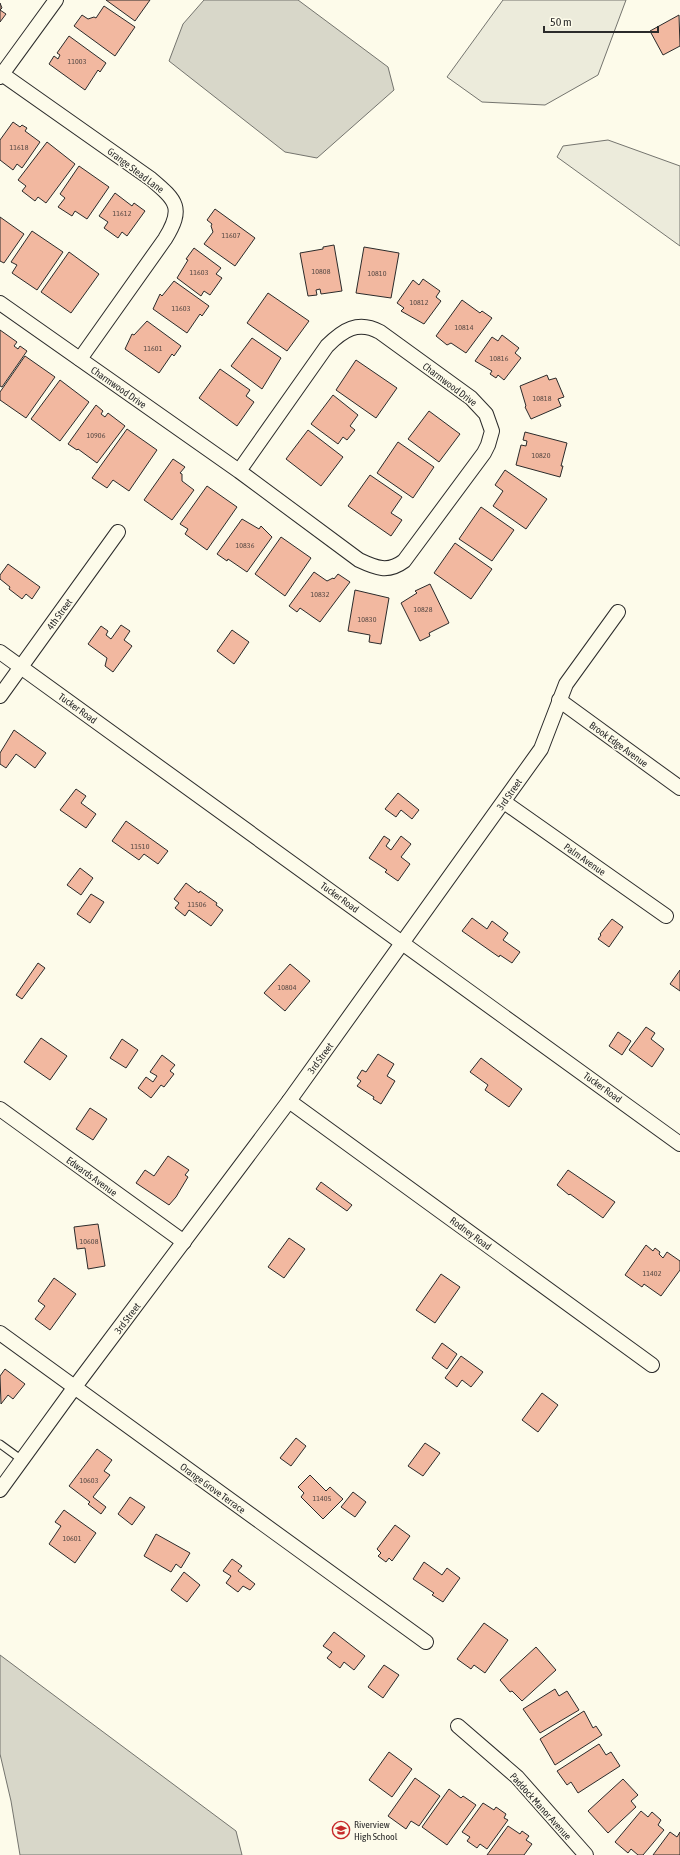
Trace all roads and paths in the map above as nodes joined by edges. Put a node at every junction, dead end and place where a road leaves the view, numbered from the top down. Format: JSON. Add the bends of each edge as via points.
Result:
{"nodes":[{"id":1,"x":56,"y":0,"type":"edge"},
{"id":2,"x":1,"y":75,"type":"edge"},
{"id":3,"x":0,"y":303,"type":"edge"},
{"id":4,"x":80,"y":359,"type":"junction"},
{"id":5,"x":239,"y":471,"type":"junction"},
{"id":6,"x":118,"y":532,"type":"dead end"},
{"id":7,"x":618,"y":612,"type":"dead end"},
{"id":8,"x":0,"y":652,"type":"edge"},
{"id":9,"x":21,"y":667,"type":"junction"},
{"id":10,"x":0,"y":696,"type":"edge"},
{"id":11,"x":559,"y":700,"type":"junction"},
{"id":12,"x":680,"y":788,"type":"edge"},
{"id":13,"x":504,"y":802,"type":"junction"},
{"id":14,"x":666,"y":916,"type":"dead end"},
{"id":15,"x":403,"y":943,"type":"junction"},
{"id":16,"x":289,"y":1102,"type":"junction"},
{"id":17,"x":0,"y":1109,"type":"edge"},
{"id":18,"x":680,"y":1144,"type":"edge"},
{"id":19,"x":184,"y":1242,"type":"junction"},
{"id":20,"x":0,"y":1333,"type":"edge"},
{"id":21,"x":652,"y":1365,"type":"dead end"},
{"id":22,"x":74,"y":1388,"type":"junction"},
{"id":23,"x":0,"y":1444,"type":"edge"},
{"id":24,"x":22,"y":1460,"type":"junction"},
{"id":25,"x":0,"y":1490,"type":"edge"},
{"id":26,"x":426,"y":1642,"type":"dead end"},
{"id":27,"x":458,"y":1726,"type":"dead end"},
{"id":28,"x":586,"y":1855,"type":"edge"}],
"edges":[{"from":1,"to":2,"type":"street"},
{"from":2,"to":4,"type":"street","name":"Grange Stead Lane","via":[[151,179],[165,190],[177,213],[174,225],[165,239]]},
{"from":3,"to":4,"type":"street","name":"Charmwood Drive"},
{"from":4,"to":5,"type":"street","name":"Charmwood Drive"},
{"from":5,"to":5,"type":"street","name":"Charmwood Drive","via":[[359,560],[383,569],[396,567],[412,552],[484,453],[492,431],[486,414],[471,398],[380,332],[365,326],[355,327],[341,332],[327,346]]},
{"from":6,"to":9,"type":"street","name":"4th Street"},
{"from":7,"to":11,"type":"street","name":"3rd Street","via":[[575,670]]},
{"from":8,"to":9,"type":"street","name":"Tucker Road"},
{"from":9,"to":10,"type":"street","name":"4th Street"},
{"from":9,"to":15,"type":"street","name":"Tucker Road"},
{"from":11,"to":12,"type":"street","name":"Brook Edge Avenue"},
{"from":11,"to":13,"type":"street","name":"3rd Street","via":[[542,749]]},
{"from":13,"to":14,"type":"street","name":"Palm Avenue"},
{"from":13,"to":15,"type":"street","name":"3rd Street"},
{"from":15,"to":16,"type":"street","name":"3rd Street"},
{"from":15,"to":18,"type":"street","name":"Tucker Road"},
{"from":16,"to":19,"type":"street","name":"3rd Street"},
{"from":16,"to":21,"type":"street","name":"Rodney Road"},
{"from":17,"to":19,"type":"street","name":"Edwards Avenue"},
{"from":19,"to":22,"type":"street","name":"3rd Street"},
{"from":20,"to":22,"type":"street","name":"Orange Grove Terrace"},
{"from":22,"to":24,"type":"street","name":"3rd Street"},
{"from":22,"to":26,"type":"street","name":"Orange Grove Terrace"},
{"from":23,"to":24,"type":"lane"},
{"from":24,"to":25,"type":"street","name":"3rd Street"},
{"from":27,"to":28,"type":"street","name":"Paddock Manor Avenue","via":[[517,1777]]}]}
